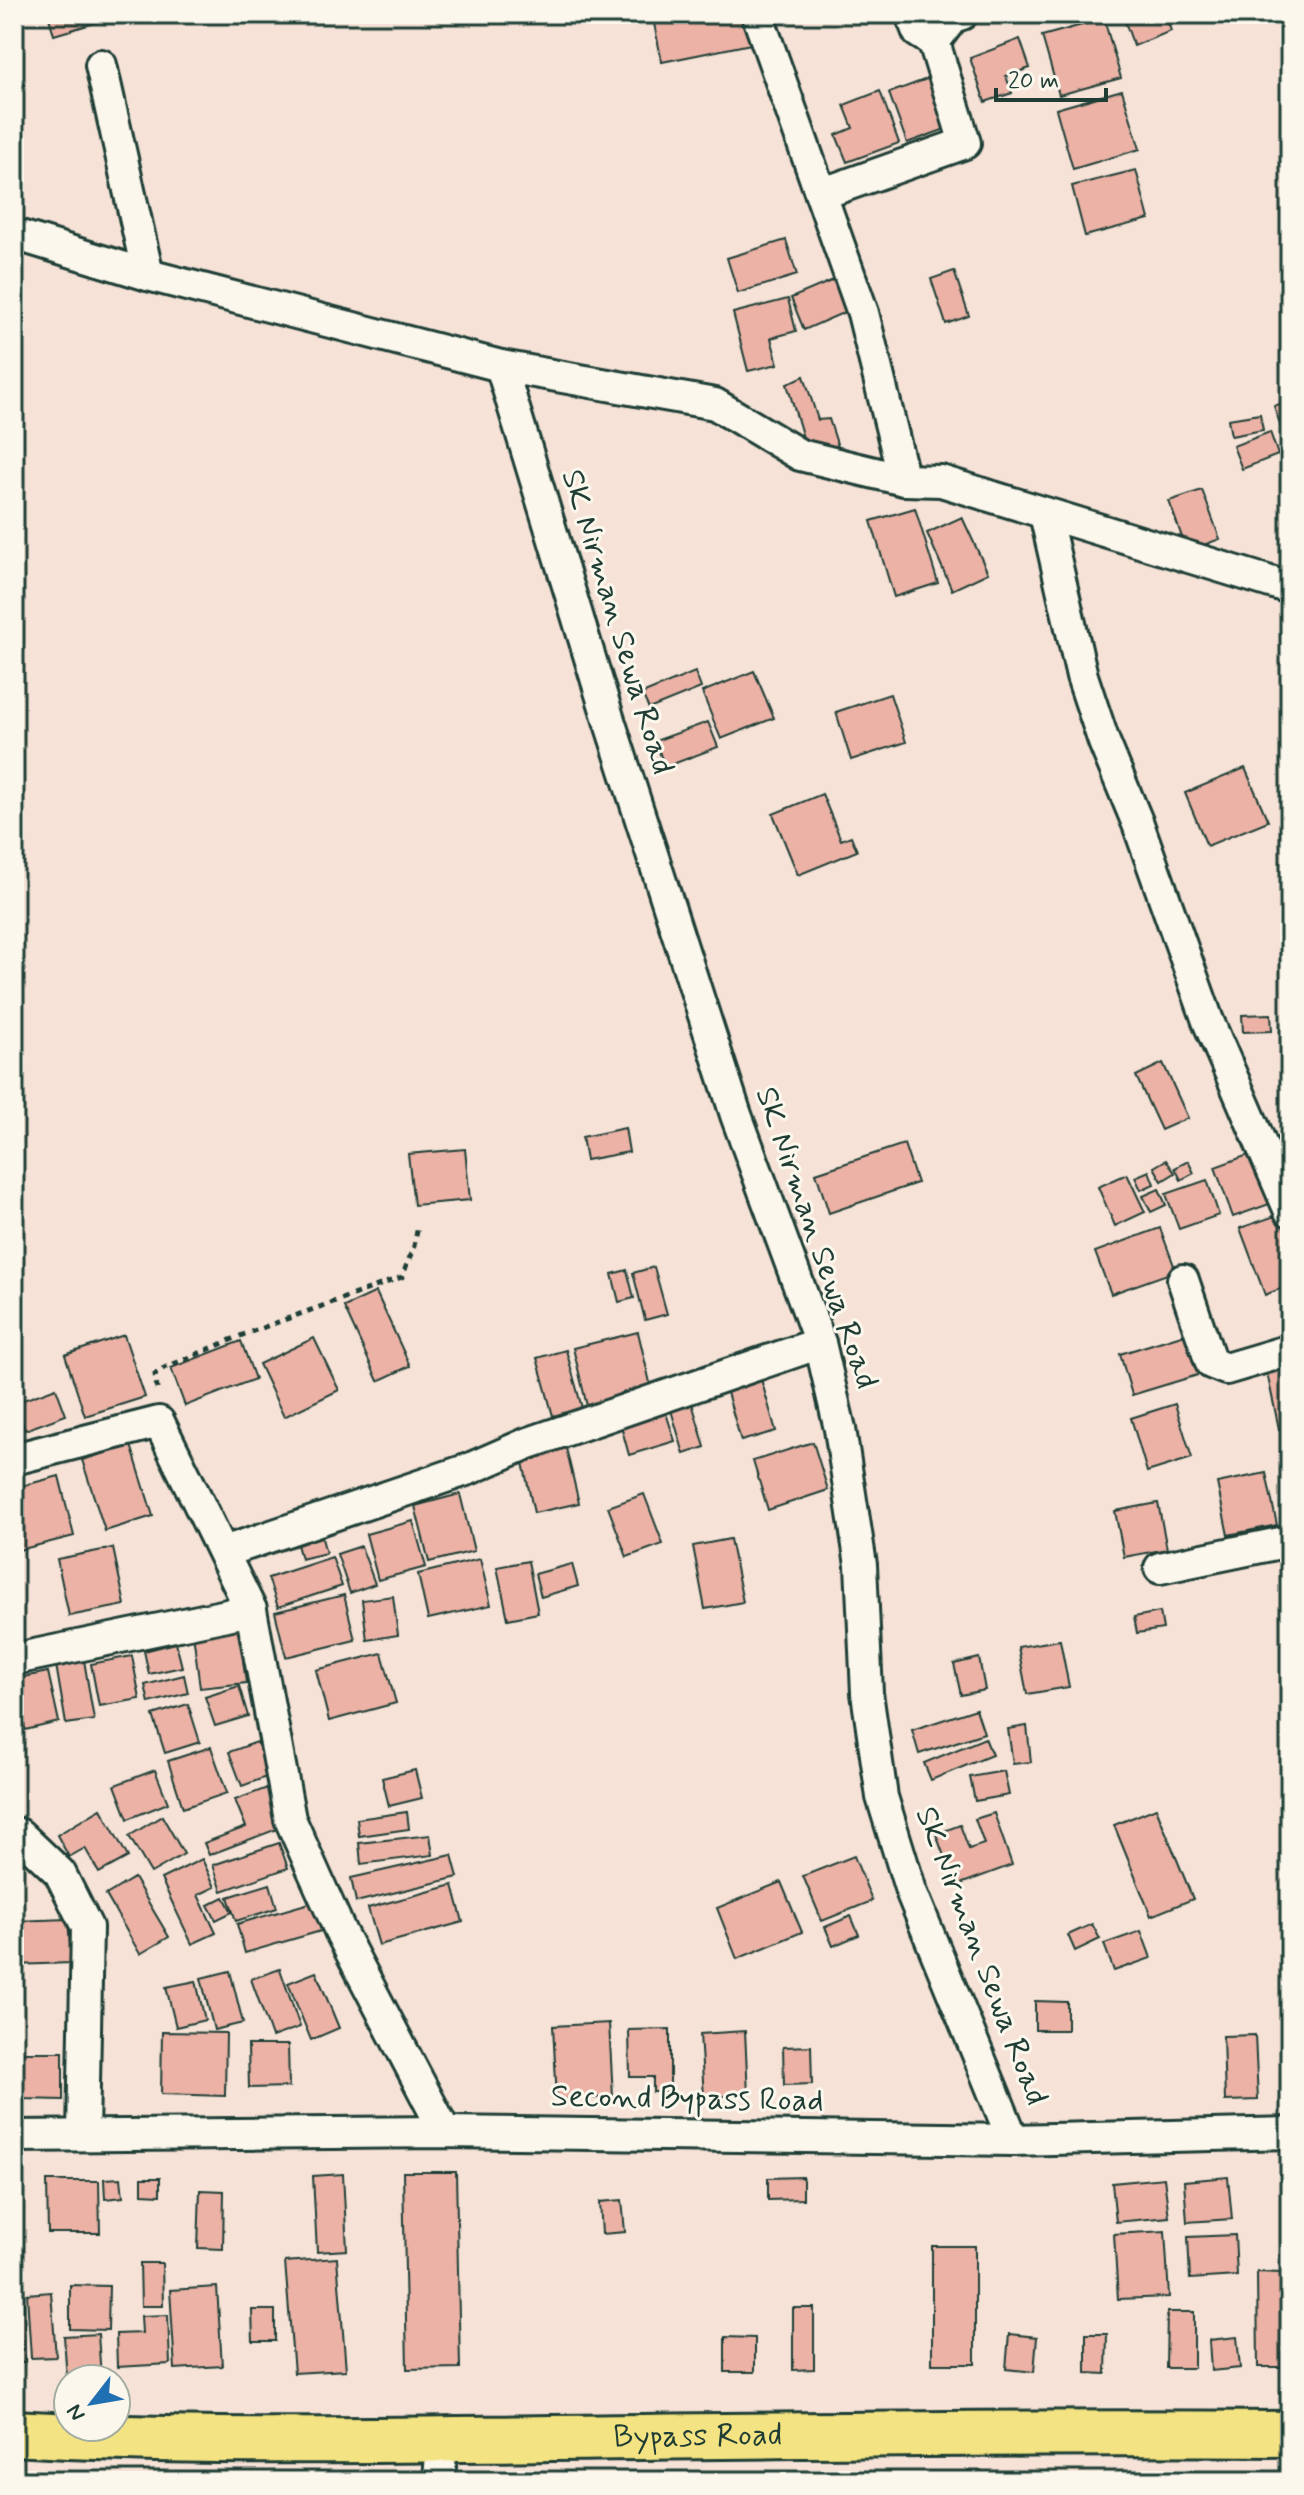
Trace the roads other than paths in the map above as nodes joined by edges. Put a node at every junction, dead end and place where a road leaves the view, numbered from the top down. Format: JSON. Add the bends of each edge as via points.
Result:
{"nodes":[{"id":1,"x":757,"y":14,"type":"edge"},
{"id":2,"x":911,"y":14,"type":"edge"},
{"id":3,"x":962,"y":14,"type":"edge"},
{"id":4,"x":934,"y":42,"type":"junction"},
{"id":5,"x":101,"y":65,"type":"dead end"},
{"id":6,"x":821,"y":194,"type":"junction"},
{"id":7,"x":14,"y":234,"type":"edge"},
{"id":8,"x":148,"y":275,"type":"junction"},
{"id":9,"x":501,"y":366,"type":"junction"},
{"id":10,"x":904,"y":480,"type":"junction"},
{"id":11,"x":1045,"y":514,"type":"junction"},
{"id":12,"x":1290,"y":588,"type":"edge"},
{"id":13,"x":1290,"y":1211,"type":"edge"},
{"id":14,"x":1183,"y":1280,"type":"dead end"},
{"id":15,"x":820,"y":1343,"type":"junction"},
{"id":16,"x":1290,"y":1350,"type":"edge"},
{"id":17,"x":14,"y":1459,"type":"edge"},
{"id":18,"x":1290,"y":1541,"type":"edge"},
{"id":19,"x":224,"y":1552,"type":"junction"},
{"id":20,"x":1160,"y":1568,"type":"dead end"},
{"id":21,"x":251,"y":1610,"type":"junction"},
{"id":22,"x":15,"y":1659,"type":"edge"},
{"id":23,"x":14,"y":1833,"type":"edge"},
{"id":24,"x":445,"y":2132,"type":"junction"},
{"id":25,"x":1290,"y":2133,"type":"edge"},
{"id":26,"x":83,"y":2135,"type":"junction"},
{"id":27,"x":14,"y":2136,"type":"edge"},
{"id":28,"x":1013,"y":2140,"type":"junction"},
{"id":29,"x":14,"y":2433,"type":"edge"},
{"id":30,"x":1290,"y":2434,"type":"edge"},
{"id":31,"x":441,"y":2460,"type":"edge"}],
"edges":[{"from":1,"to":6,"type":"street"},
{"from":2,"to":4,"type":"street","via":[[918,32]]},
{"from":3,"to":4,"type":"street","via":[[953,17]]},
{"from":4,"to":6,"type":"street","via":[[965,143]]},
{"from":5,"to":8,"type":"street"},
{"from":6,"to":10,"type":"street","via":[[863,313]]},
{"from":7,"to":8,"type":"street"},
{"from":8,"to":9,"type":"street"},
{"from":9,"to":10,"type":"street","via":[[715,404],[800,455]]},
{"from":9,"to":15,"type":"street","name":"SK Nirman Sewa Road","via":[[736,1115]]},
{"from":10,"to":11,"type":"street","via":[[941,481]]},
{"from":11,"to":12,"type":"street"},
{"from":11,"to":13,"type":"street","via":[[1082,676],[1104,742],[1208,1021]]},
{"from":14,"to":16,"type":"street","via":[[1211,1363],[1226,1369]]},
{"from":15,"to":19,"type":"street"},
{"from":15,"to":28,"type":"street","name":"SK Nirman Sewa Road","via":[[840,1429],[861,1565],[867,1693],[882,1797],[911,1891]]},
{"from":17,"to":19,"type":"street","via":[[159,1422]]},
{"from":18,"to":20,"type":"street"},
{"from":19,"to":21,"type":"street"},
{"from":21,"to":22,"type":"street"},
{"from":21,"to":24,"type":"street","via":[[290,1819],[341,1933]]},
{"from":23,"to":26,"type":"street","via":[[60,1873],[87,1927]]},
{"from":24,"to":26,"type":"street","name":"Second Bypass Road"},
{"from":24,"to":28,"type":"street","name":"Second Bypass Road"},
{"from":25,"to":28,"type":"street","name":"Second Bypass Road"},
{"from":26,"to":27,"type":"street","name":"Second Bypass Road"},
{"from":29,"to":31,"type":"main road","name":"Bypass Road"},
{"from":30,"to":31,"type":"main road","name":"Bypass Road","via":[[1041,2433]]}]}
